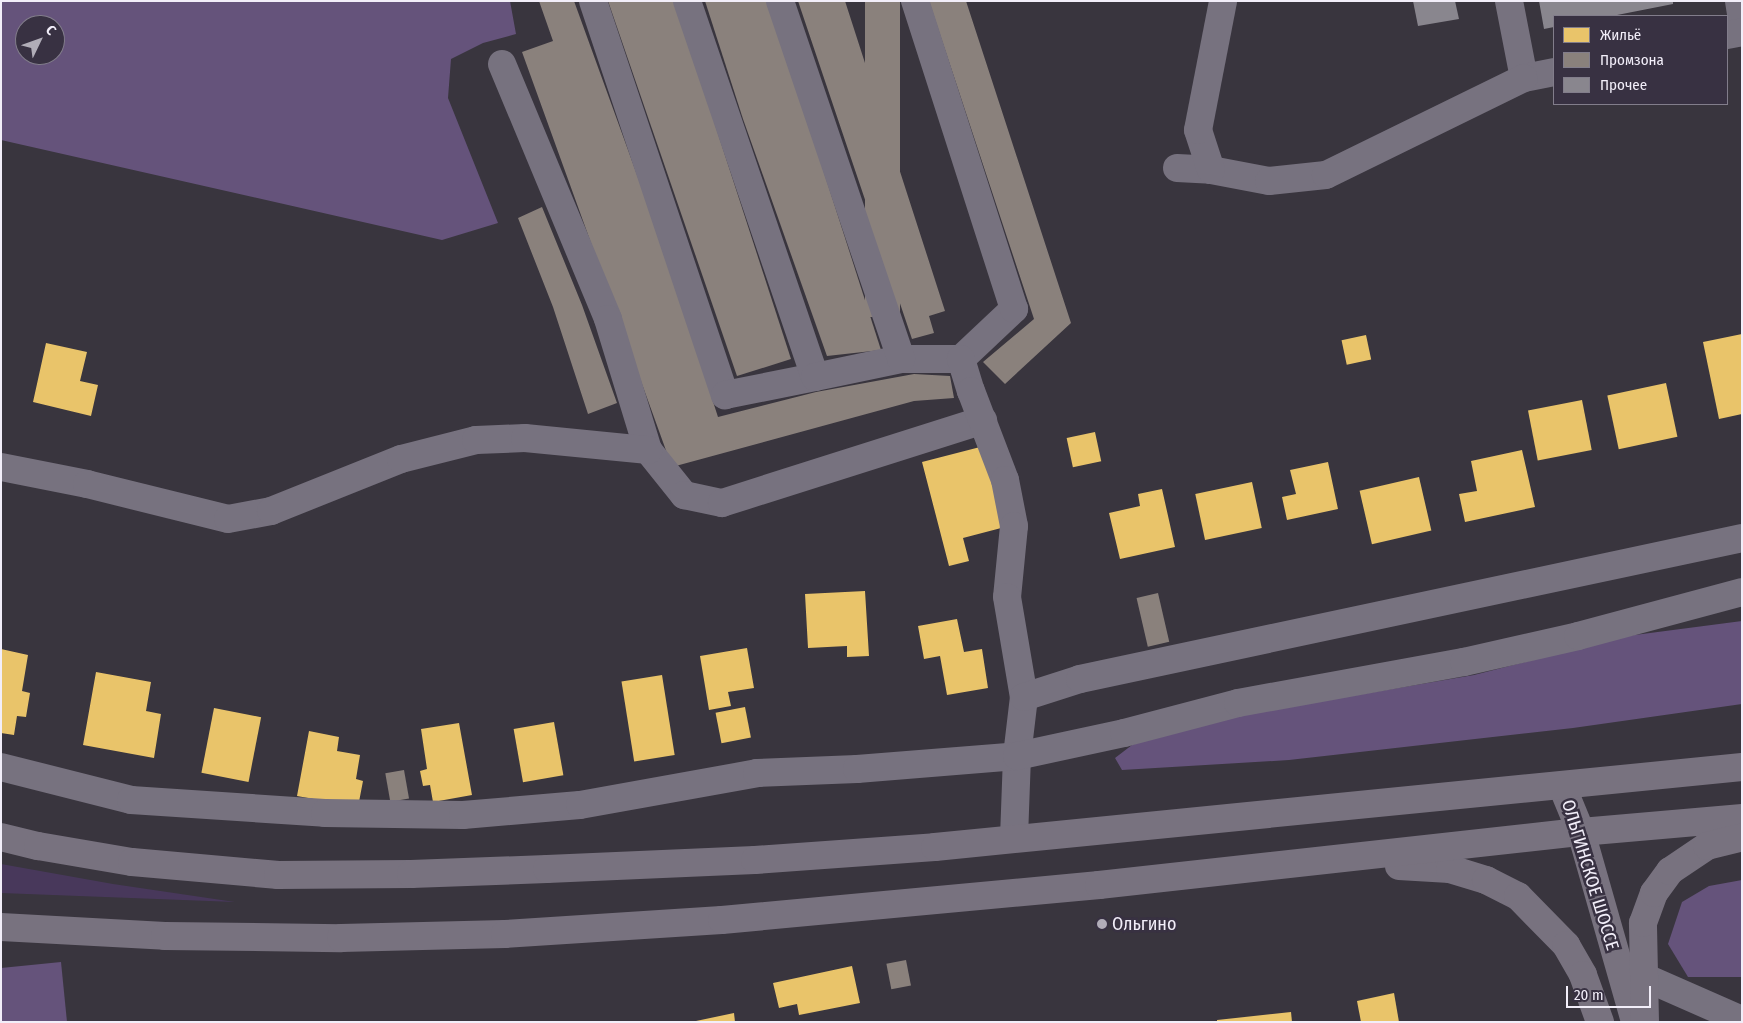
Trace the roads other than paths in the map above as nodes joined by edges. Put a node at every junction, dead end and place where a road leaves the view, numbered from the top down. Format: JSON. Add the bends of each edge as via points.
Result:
{"nodes":[{"id":1,"x":592,"y":1,"type":"edge"},
{"id":2,"x":687,"y":1,"type":"edge"},
{"id":3,"x":780,"y":1,"type":"edge"},
{"id":4,"x":915,"y":1,"type":"edge"},
{"id":5,"x":1223,"y":1,"type":"edge"},
{"id":6,"x":1509,"y":1,"type":"edge"},
{"id":7,"x":1739,"y":1,"type":"edge"},
{"id":8,"x":1742,"y":18,"type":"edge"},
{"id":9,"x":1742,"y":32,"type":"edge"},
{"id":10,"x":1728,"y":35,"type":"edge"},
{"id":11,"x":502,"y":64,"type":"dead end"},
{"id":12,"x":1553,"y":72,"type":"edge"},
{"id":13,"x":1524,"y":78,"type":"junction"},
{"id":14,"x":1176,"y":168,"type":"dead end"},
{"id":15,"x":1211,"y":170,"type":"junction"},
{"id":16,"x":961,"y":358,"type":"junction"},
{"id":17,"x":901,"y":359,"type":"junction"},
{"id":18,"x":815,"y":377,"type":"junction"},
{"id":19,"x":983,"y":420,"type":"junction"},
{"id":20,"x":648,"y":450,"type":"junction"},
{"id":21,"x":1,"y":467,"type":"edge"},
{"id":22,"x":1742,"y":538,"type":"edge"},
{"id":23,"x":1742,"y":592,"type":"edge"},
{"id":24,"x":1024,"y":697,"type":"junction"},
{"id":25,"x":1017,"y":756,"type":"junction"},
{"id":26,"x":1,"y":767,"type":"edge"},
{"id":27,"x":1742,"y":767,"type":"edge"},
{"id":28,"x":1562,"y":786,"type":"junction"},
{"id":29,"x":1742,"y":818,"type":"edge"},
{"id":30,"x":1581,"y":832,"type":"junction"},
{"id":31,"x":1,"y":837,"type":"edge"},
{"id":32,"x":1742,"y":837,"type":"edge"},
{"id":33,"x":1014,"y":838,"type":"junction"},
{"id":34,"x":1333,"y":861,"type":"junction"},
{"id":35,"x":1,"y":926,"type":"edge"},
{"id":36,"x":1644,"y":977,"type":"junction"},
{"id":37,"x":1742,"y":1020,"type":"edge"},
{"id":38,"x":1600,"y":1022,"type":"edge"},
{"id":39,"x":1635,"y":1022,"type":"edge"},
{"id":40,"x":1646,"y":1022,"type":"edge"}],
"edges":[{"from":1,"to":18,"type":"street","via":[[725,395]]},
{"from":2,"to":18,"type":"street"},
{"from":3,"to":17,"type":"street"},
{"from":4,"to":16,"type":"street","via":[[1014,309]]},
{"from":5,"to":15,"type":"street","via":[[1198,130]]},
{"from":6,"to":13,"type":"street"},
{"from":7,"to":8,"type":"street"},
{"from":9,"to":10,"type":"street"},
{"from":11,"to":20,"type":"street","via":[[608,318]]},
{"from":12,"to":13,"type":"street"},
{"from":13,"to":15,"type":"street","via":[[1326,175],[1269,181]]},
{"from":14,"to":15,"type":"street"},
{"from":16,"to":17,"type":"street"},
{"from":16,"to":19,"type":"street"},
{"from":17,"to":18,"type":"street"},
{"from":19,"to":20,"type":"street","via":[[722,503],[684,495]]},
{"from":19,"to":24,"type":"street","via":[[1005,480],[1014,526],[1006,598]]},
{"from":20,"to":21,"type":"street","via":[[525,438],[476,440],[401,459],[271,511],[228,519],[87,484]]},
{"from":22,"to":24,"type":"street","via":[[1080,678]]},
{"from":23,"to":25,"type":"street","via":[[1578,636],[1464,662],[1238,703],[1124,733]]},
{"from":24,"to":25,"type":"street"},
{"from":25,"to":26,"type":"street","via":[[857,769],[757,773],[580,805],[464,815],[325,814],[131,800]]},
{"from":25,"to":33,"type":"street"},
{"from":27,"to":28,"type":"main road"},
{"from":28,"to":30,"type":"main road","name":"ОЛЬГИНСКОЕ ШОССЕ"},
{"from":28,"to":33,"type":"main road"},
{"from":29,"to":30,"type":"main road"},
{"from":30,"to":34,"type":"main road"},
{"from":30,"to":39,"type":"main road","name":"ОЛЬГИНСКОЕ ШОССЕ"},
{"from":31,"to":33,"type":"main road","via":[[132,862],[278,875],[411,874],[755,860]]},
{"from":32,"to":36,"type":"main road","via":[[1707,846],[1670,871],[1654,893],[1643,923]]},
{"from":34,"to":35,"type":"main road","via":[[722,920],[505,934],[341,938],[165,936]]},
{"from":34,"to":38,"type":"main road","via":[[1450,869],[1486,880],[1518,896],[1566,945],[1583,975]]},
{"from":36,"to":37,"type":"street"},
{"from":36,"to":40,"type":"main road"}]}
